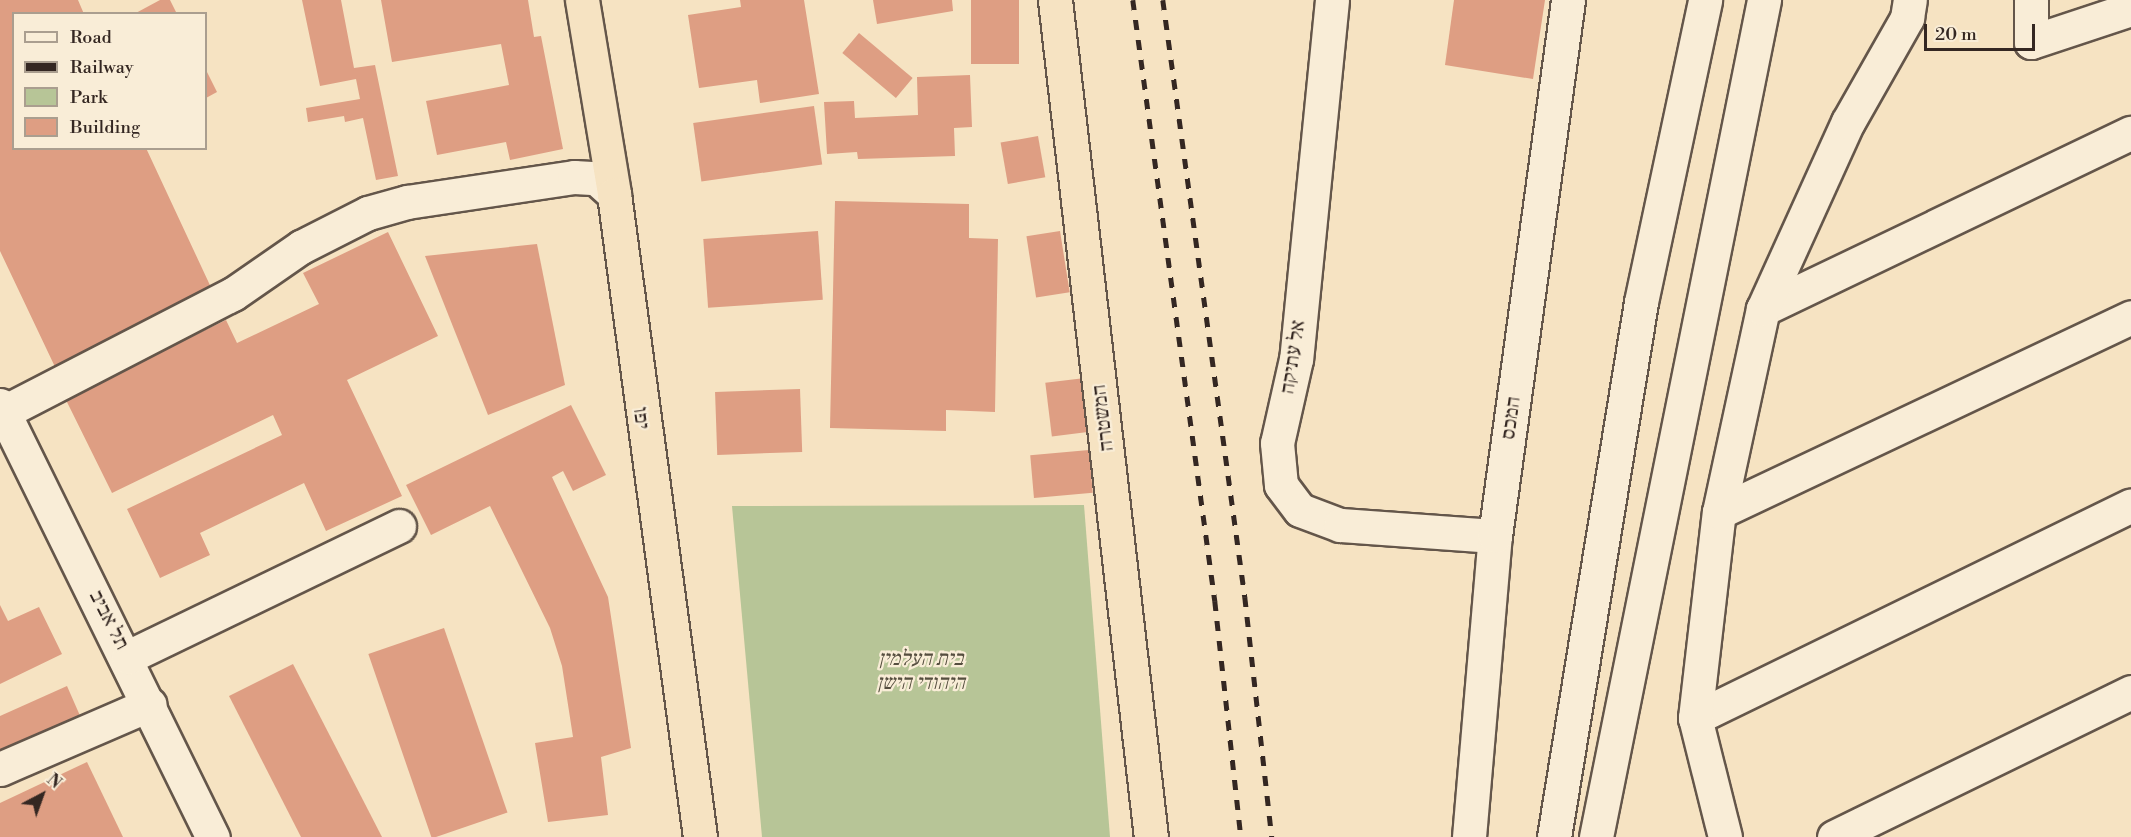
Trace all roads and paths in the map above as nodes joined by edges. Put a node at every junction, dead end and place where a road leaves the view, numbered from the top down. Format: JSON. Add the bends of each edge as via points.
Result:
{"nodes":[{"id":1,"x":582,"y":0,"type":"edge"},
{"id":2,"x":1055,"y":0,"type":"edge"},
{"id":3,"x":1332,"y":0,"type":"edge"},
{"id":4,"x":1568,"y":0,"type":"edge"},
{"id":5,"x":1705,"y":0,"type":"edge"},
{"id":6,"x":1764,"y":0,"type":"edge"},
{"id":7,"x":2031,"y":0,"type":"edge"},
{"id":8,"x":1912,"y":6,"type":"edge"},
{"id":9,"x":2131,"y":9,"type":"edge"},
{"id":10,"x":2131,"y":133,"type":"edge"},
{"id":11,"x":614,"y":194,"type":"junction"},
{"id":12,"x":1763,"y":309,"type":"junction"},
{"id":13,"x":2131,"y":316,"type":"edge"},
{"id":14,"x":2,"y":408,"type":"edge"},
{"id":15,"x":2131,"y":505,"type":"edge"},
{"id":16,"x":1719,"y":512,"type":"junction"},
{"id":17,"x":399,"y":526,"type":"dead end"},
{"id":18,"x":1495,"y":536,"type":"junction"},
{"id":19,"x":128,"y":657,"type":"junction"},
{"id":20,"x":2131,"y":692,"type":"edge"},
{"id":21,"x":150,"y":704,"type":"junction"},
{"id":22,"x":1695,"y":718,"type":"junction"},
{"id":23,"x":0,"y":769,"type":"edge"},
{"id":24,"x":700,"y":836,"type":"edge"},
{"id":25,"x":213,"y":837,"type":"edge"},
{"id":26,"x":1151,"y":837,"type":"edge"},
{"id":27,"x":1468,"y":837,"type":"edge"},
{"id":28,"x":1554,"y":837,"type":"edge"},
{"id":29,"x":1596,"y":837,"type":"edge"},
{"id":30,"x":1725,"y":837,"type":"edge"},
{"id":31,"x":1834,"y":837,"type":"edge"}],
"edges":[{"from":1,"to":11,"type":"highway","name":"יפו"},
{"from":2,"to":26,"type":"highway","name":"המשטרה"},
{"from":3,"to":18,"type":"street","name":"אל עתיקה","via":[[1296,359],[1277,443],[1281,485],[1300,510],[1340,525]]},
{"from":4,"to":18,"type":"street","name":"המכס"},
{"from":5,"to":28,"type":"street","via":[[1641,302]]},
{"from":6,"to":29,"type":"street"},
{"from":7,"to":9,"type":"street","via":[[2031,42]]},
{"from":8,"to":12,"type":"street","via":[[1848,122]]},
{"from":10,"to":12,"type":"street"},
{"from":11,"to":14,"type":"street","via":[[596,178],[574,177],[407,202],[368,213],[301,247],[233,294]]},
{"from":11,"to":24,"type":"highway","name":"יפו"},
{"from":12,"to":16,"type":"street"},
{"from":13,"to":16,"type":"street"},
{"from":14,"to":19,"type":"street","name":"תל אביב"},
{"from":15,"to":22,"type":"street"},
{"from":16,"to":22,"type":"street"},
{"from":17,"to":19,"type":"street"},
{"from":18,"to":27,"type":"street","name":"המכס"},
{"from":19,"to":21,"type":"street","name":"תל אביב"},
{"from":20,"to":31,"type":"street"},
{"from":21,"to":23,"type":"street"},
{"from":21,"to":25,"type":"street","name":"תל אביב"},
{"from":22,"to":30,"type":"street"}]}
